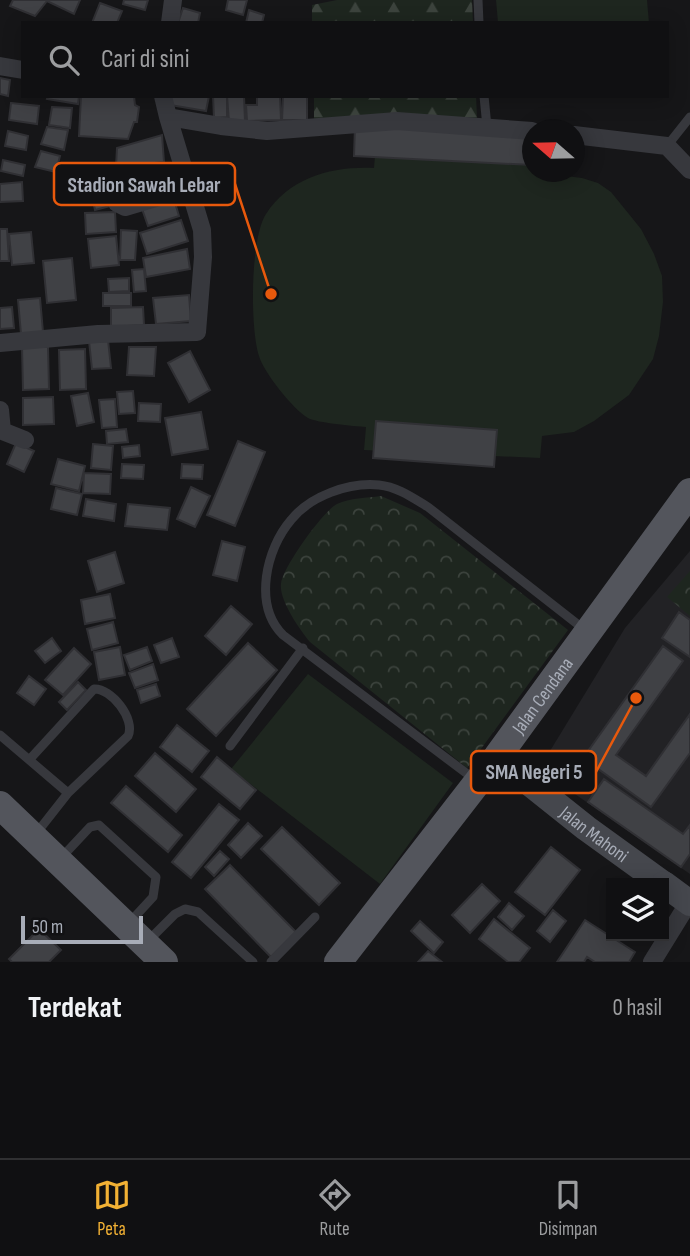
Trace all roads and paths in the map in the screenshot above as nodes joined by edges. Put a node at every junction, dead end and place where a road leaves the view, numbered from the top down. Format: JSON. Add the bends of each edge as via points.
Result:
{"nodes":[{"id":1,"x":173,"y":0,"type":"edge"},
{"id":2,"x":478,"y":0,"type":"edge"},
{"id":3,"x":170,"y":21,"type":"edge"},
{"id":4,"x":479,"y":21,"type":"edge"},
{"id":5,"x":0,"y":66,"type":"edge"},
{"id":6,"x":21,"y":70,"type":"edge"},
{"id":7,"x":164,"y":98,"type":"edge"},
{"id":8,"x":484,"y":98,"type":"edge"},
{"id":9,"x":169,"y":117,"type":"junction"},
{"id":10,"x":690,"y":117,"type":"edge"},
{"id":11,"x":486,"y":127,"type":"junction"},
{"id":12,"x":522,"y":130,"type":"edge"},
{"id":13,"x":585,"y":136,"type":"edge"},
{"id":14,"x":667,"y":146,"type":"junction"},
{"id":15,"x":690,"y":170,"type":"edge"},
{"id":16,"x":109,"y":175,"type":"dead end"},
{"id":17,"x":189,"y":188,"type":"junction"},
{"id":18,"x":0,"y":343,"type":"edge"},
{"id":19,"x":0,"y":410,"type":"edge"},
{"id":20,"x":1,"y":431,"type":"edge"},
{"id":21,"x":25,"y":440,"type":"dead end"},
{"id":22,"x":690,"y":492,"type":"edge"},
{"id":23,"x":587,"y":631,"type":"junction"},
{"id":24,"x":303,"y":648,"type":"junction"},
{"id":25,"x":0,"y":735,"type":"edge"},
{"id":26,"x":230,"y":746,"type":"dead end"},
{"id":27,"x":497,"y":757,"type":"junction"},
{"id":28,"x":30,"y":759,"type":"junction"},
{"id":29,"x":477,"y":782,"type":"junction"},
{"id":30,"x":68,"y":793,"type":"junction"},
{"id":31,"x":0,"y":805,"type":"edge"},
{"id":32,"x":34,"y":836,"type":"junction"},
{"id":33,"x":58,"y":862,"type":"junction"},
{"id":34,"x":655,"y":878,"type":"edge"},
{"id":35,"x":669,"y":888,"type":"edge"},
{"id":36,"x":690,"y":903,"type":"edge"},
{"id":37,"x":315,"y":918,"type":"dead end"},
{"id":38,"x":145,"y":944,"type":"edge"},
{"id":39,"x":253,"y":962,"type":"edge"},
{"id":40,"x":271,"y":962,"type":"edge"},
{"id":41,"x":338,"y":962,"type":"edge"},
{"id":42,"x":652,"y":962,"type":"edge"}],
"edges":[{"from":1,"to":3,"type":"street"},
{"from":2,"to":4,"type":"lane"},
{"from":5,"to":6,"type":"street"},
{"from":7,"to":9,"type":"street"},
{"from":8,"to":11,"type":"lane"},
{"from":9,"to":11,"type":"street","via":[[267,131],[397,121]]},
{"from":9,"to":17,"type":"street"},
{"from":10,"to":14,"type":"lane"},
{"from":11,"to":12,"type":"street"},
{"from":13,"to":14,"type":"street"},
{"from":14,"to":15,"type":"street"},
{"from":16,"to":17,"type":"street","via":[[117,203],[125,207]]},
{"from":17,"to":18,"type":"street","via":[[204,243],[197,332],[98,334]]},
{"from":19,"to":20,"type":"street"},
{"from":20,"to":21,"type":"street"},
{"from":22,"to":23,"type":"main road","name":"Jalan Cendana"},
{"from":23,"to":24,"type":"lane","via":[[428,507],[388,487],[362,485],[307,506],[291,519],[273,554],[267,609],[277,629]]},
{"from":23,"to":27,"type":"main road","name":"Jalan Cendana"},
{"from":24,"to":26,"type":"lane"},
{"from":24,"to":29,"type":"lane"},
{"from":25,"to":28,"type":"lane"},
{"from":27,"to":29,"type":"main road","name":"Jalan Cendana"},
{"from":27,"to":34,"type":"street","name":"Jalan Mahoni"},
{"from":28,"to":30,"type":"lane"},
{"from":28,"to":30,"type":"lane","via":[[91,691],[105,691],[128,716],[129,734]]},
{"from":29,"to":41,"type":"main road","name":"Jalan Cendana"},
{"from":30,"to":32,"type":"lane"},
{"from":31,"to":32,"type":"main road"},
{"from":32,"to":33,"type":"main road"},
{"from":33,"to":38,"type":"main road"},
{"from":33,"to":38,"type":"lane","via":[[90,827],[99,825],[156,877]]},
{"from":35,"to":36,"type":"street","name":"Jalan Mahoni"},
{"from":36,"to":42,"type":"street"},
{"from":37,"to":40,"type":"lane"},
{"from":38,"to":39,"type":"lane","via":[[185,909],[198,912]]}]}
